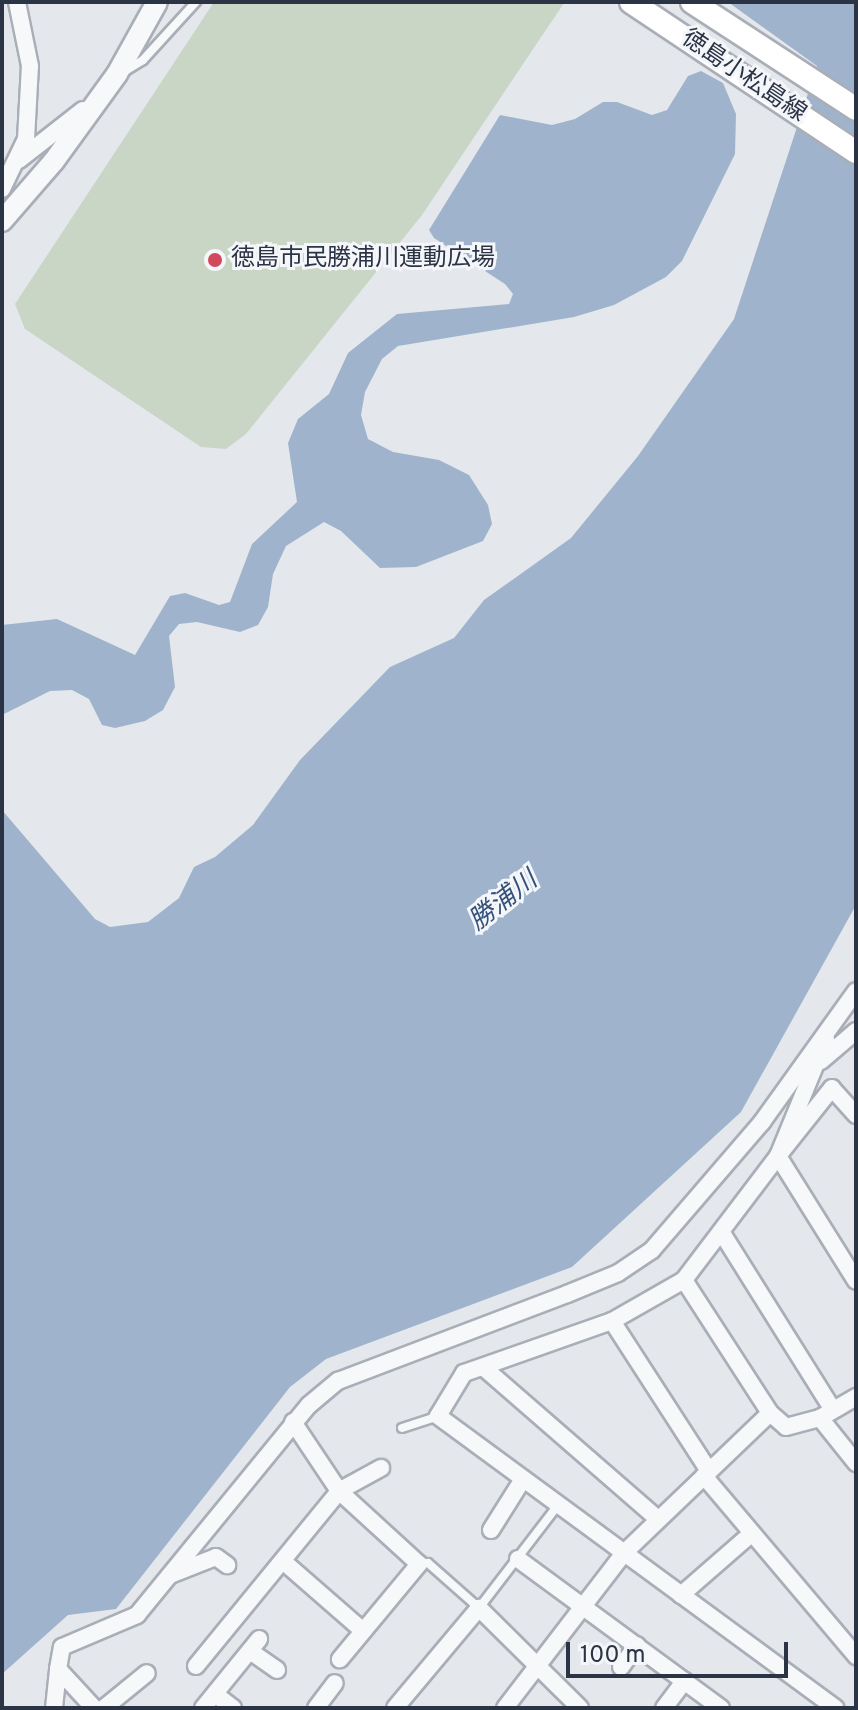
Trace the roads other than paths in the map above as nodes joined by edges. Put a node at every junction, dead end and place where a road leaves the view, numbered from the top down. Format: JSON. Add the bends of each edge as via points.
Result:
{"nodes":[{"id":1,"x":17,"y":2,"type":"edge"},
{"id":2,"x":157,"y":2,"type":"edge"},
{"id":3,"x":196,"y":2,"type":"edge"},
{"id":4,"x":631,"y":2,"type":"edge"},
{"id":5,"x":692,"y":2,"type":"edge"},
{"id":6,"x":117,"y":74,"type":"junction"},
{"id":7,"x":94,"y":105,"type":"junction"},
{"id":8,"x":856,"y":109,"type":"edge"},
{"id":9,"x":856,"y":152,"type":"edge"},
{"id":10,"x":19,"y":160,"type":"junction"},
{"id":11,"x":2,"y":171,"type":"edge"},
{"id":12,"x":2,"y":189,"type":"edge"},
{"id":13,"x":2,"y":221,"type":"edge"},
{"id":14,"x":856,"y":991,"type":"edge"},
{"id":15,"x":828,"y":1030,"type":"junction"},
{"id":16,"x":856,"y":1031,"type":"edge"},
{"id":17,"x":821,"y":1061,"type":"junction"},
{"id":18,"x":856,"y":1115,"type":"edge"},
{"id":19,"x":778,"y":1156,"type":"junction"},
{"id":20,"x":722,"y":1233,"type":"junction"},
{"id":21,"x":854,"y":1273,"type":"edge"},
{"id":22,"x":684,"y":1280,"type":"junction"},
{"id":23,"x":612,"y":1321,"type":"junction"},
{"id":24,"x":483,"y":1367,"type":"junction"},
{"id":25,"x":856,"y":1397,"type":"edge"},
{"id":26,"x":825,"y":1412,"type":"junction"},
{"id":27,"x":770,"y":1413,"type":"junction"},
{"id":28,"x":438,"y":1416,"type":"junction"},
{"id":29,"x":293,"y":1422,"type":"junction"},
{"id":30,"x":402,"y":1428,"type":"dead end"},
{"id":31,"x":856,"y":1463,"type":"edge"},
{"id":32,"x":381,"y":1468,"type":"dead end"},
{"id":33,"x":706,"y":1473,"type":"junction"},
{"id":34,"x":523,"y":1479,"type":"junction"},
{"id":35,"x":339,"y":1491,"type":"junction"},
{"id":36,"x":558,"y":1505,"type":"junction"},
{"id":37,"x":658,"y":1519,"type":"junction"},
{"id":38,"x":491,"y":1530,"type":"dead end"},
{"id":39,"x":752,"y":1533,"type":"junction"},
{"id":40,"x":624,"y":1553,"type":"junction"},
{"id":41,"x":518,"y":1559,"type":"junction"},
{"id":42,"x":284,"y":1562,"type":"junction"},
{"id":43,"x":419,"y":1564,"type":"junction"},
{"id":44,"x":227,"y":1565,"type":"dead end"},
{"id":45,"x":168,"y":1575,"type":"junction"},
{"id":46,"x":681,"y":1595,"type":"junction"},
{"id":47,"x":584,"y":1606,"type":"junction"},
{"id":48,"x":479,"y":1608,"type":"junction"},
{"id":49,"x":363,"y":1631,"type":"junction"},
{"id":50,"x":637,"y":1645,"type":"junction"},
{"id":51,"x":856,"y":1656,"type":"edge"},
{"id":52,"x":340,"y":1659,"type":"dead end"},
{"id":53,"x":196,"y":1666,"type":"dead end"},
{"id":54,"x":621,"y":1667,"type":"dead end"},
{"id":55,"x":58,"y":1669,"type":"junction"},
{"id":56,"x":539,"y":1669,"type":"junction"},
{"id":57,"x":277,"y":1670,"type":"dead end"},
{"id":58,"x":147,"y":1673,"type":"dead end"},
{"id":59,"x":684,"y":1681,"type":"junction"},
{"id":60,"x":335,"y":1683,"type":"dead end"},
{"id":61,"x":215,"y":1694,"type":"junction"},
{"id":62,"x":324,"y":1705,"type":"edge"},
{"id":63,"x":54,"y":1708,"type":"edge"},
{"id":64,"x":94,"y":1708,"type":"edge"},
{"id":65,"x":104,"y":1708,"type":"edge"},
{"id":66,"x":203,"y":1708,"type":"edge"},
{"id":67,"x":233,"y":1708,"type":"edge"},
{"id":68,"x":395,"y":1708,"type":"edge"},
{"id":69,"x":505,"y":1708,"type":"edge"},
{"id":70,"x":580,"y":1708,"type":"edge"},
{"id":71,"x":664,"y":1708,"type":"edge"},
{"id":72,"x":721,"y":1708,"type":"edge"},
{"id":73,"x":835,"y":1708,"type":"edge"}],
"edges":[{"from":1,"to":10,"type":"street","via":[[30,66],[26,139]]},
{"from":2,"to":6,"type":"street"},
{"from":3,"to":6,"type":"lane","via":[[143,60]]},
{"from":4,"to":9,"type":"main road","name":"徳島小松島線"},
{"from":5,"to":8,"type":"main road","name":"徳島小松島線"},
{"from":6,"to":7,"type":"street"},
{"from":7,"to":10,"type":"street"},
{"from":7,"to":13,"type":"street"},
{"from":10,"to":11,"type":"lane"},
{"from":10,"to":12,"type":"street"},
{"from":14,"to":15,"type":"street"},
{"from":15,"to":17,"type":"street"},
{"from":15,"to":29,"type":"street","via":[[762,1122],[652,1250],[606,1279],[338,1381]]},
{"from":16,"to":17,"type":"street"},
{"from":17,"to":19,"type":"street"},
{"from":18,"to":19,"type":"street","via":[[832,1088]]},
{"from":19,"to":20,"type":"street"},
{"from":19,"to":21,"type":"street"},
{"from":20,"to":22,"type":"street"},
{"from":20,"to":26,"type":"street"},
{"from":22,"to":23,"type":"street"},
{"from":22,"to":27,"type":"street"},
{"from":23,"to":24,"type":"street"},
{"from":23,"to":33,"type":"street"},
{"from":24,"to":28,"type":"street","via":[[464,1373]]},
{"from":24,"to":37,"type":"street"},
{"from":25,"to":26,"type":"street"},
{"from":26,"to":27,"type":"street","via":[[786,1427]]},
{"from":26,"to":31,"type":"street"},
{"from":27,"to":33,"type":"street"},
{"from":28,"to":30,"type":"lane"},
{"from":28,"to":34,"type":"street"},
{"from":29,"to":35,"type":"street"},
{"from":29,"to":45,"type":"street"},
{"from":32,"to":35,"type":"street"},
{"from":33,"to":37,"type":"street"},
{"from":33,"to":39,"type":"street"},
{"from":34,"to":36,"type":"street"},
{"from":34,"to":38,"type":"street"},
{"from":35,"to":42,"type":"street"},
{"from":35,"to":43,"type":"street"},
{"from":36,"to":40,"type":"street"},
{"from":36,"to":41,"type":"lane"},
{"from":37,"to":40,"type":"street"},
{"from":39,"to":46,"type":"street"},
{"from":39,"to":51,"type":"street"},
{"from":40,"to":46,"type":"street"},
{"from":40,"to":47,"type":"street"},
{"from":41,"to":47,"type":"street"},
{"from":41,"to":48,"type":"lane"},
{"from":42,"to":49,"type":"street"},
{"from":42,"to":53,"type":"street"},
{"from":43,"to":48,"type":"lane","via":[[428,1563]]},
{"from":43,"to":49,"type":"street"},
{"from":44,"to":45,"type":"street","via":[[216,1557]]},
{"from":45,"to":55,"type":"street","via":[[122,1625],[88,1633],[62,1647]]},
{"from":46,"to":73,"type":"street"},
{"from":47,"to":50,"type":"street"},
{"from":47,"to":56,"type":"street"},
{"from":48,"to":56,"type":"street"},
{"from":48,"to":68,"type":"street"},
{"from":49,"to":52,"type":"street"},
{"from":50,"to":54,"type":"street"},
{"from":50,"to":59,"type":"street"},
{"from":55,"to":63,"type":"street"},
{"from":55,"to":64,"type":"street"},
{"from":56,"to":69,"type":"street"},
{"from":56,"to":70,"type":"street"},
{"from":57,"to":61,"type":"street","via":[[254,1645]]},
{"from":58,"to":65,"type":"street"},
{"from":59,"to":71,"type":"street"},
{"from":59,"to":72,"type":"street"},
{"from":60,"to":62,"type":"street"},
{"from":61,"to":66,"type":"street"},
{"from":61,"to":67,"type":"street"}]}
